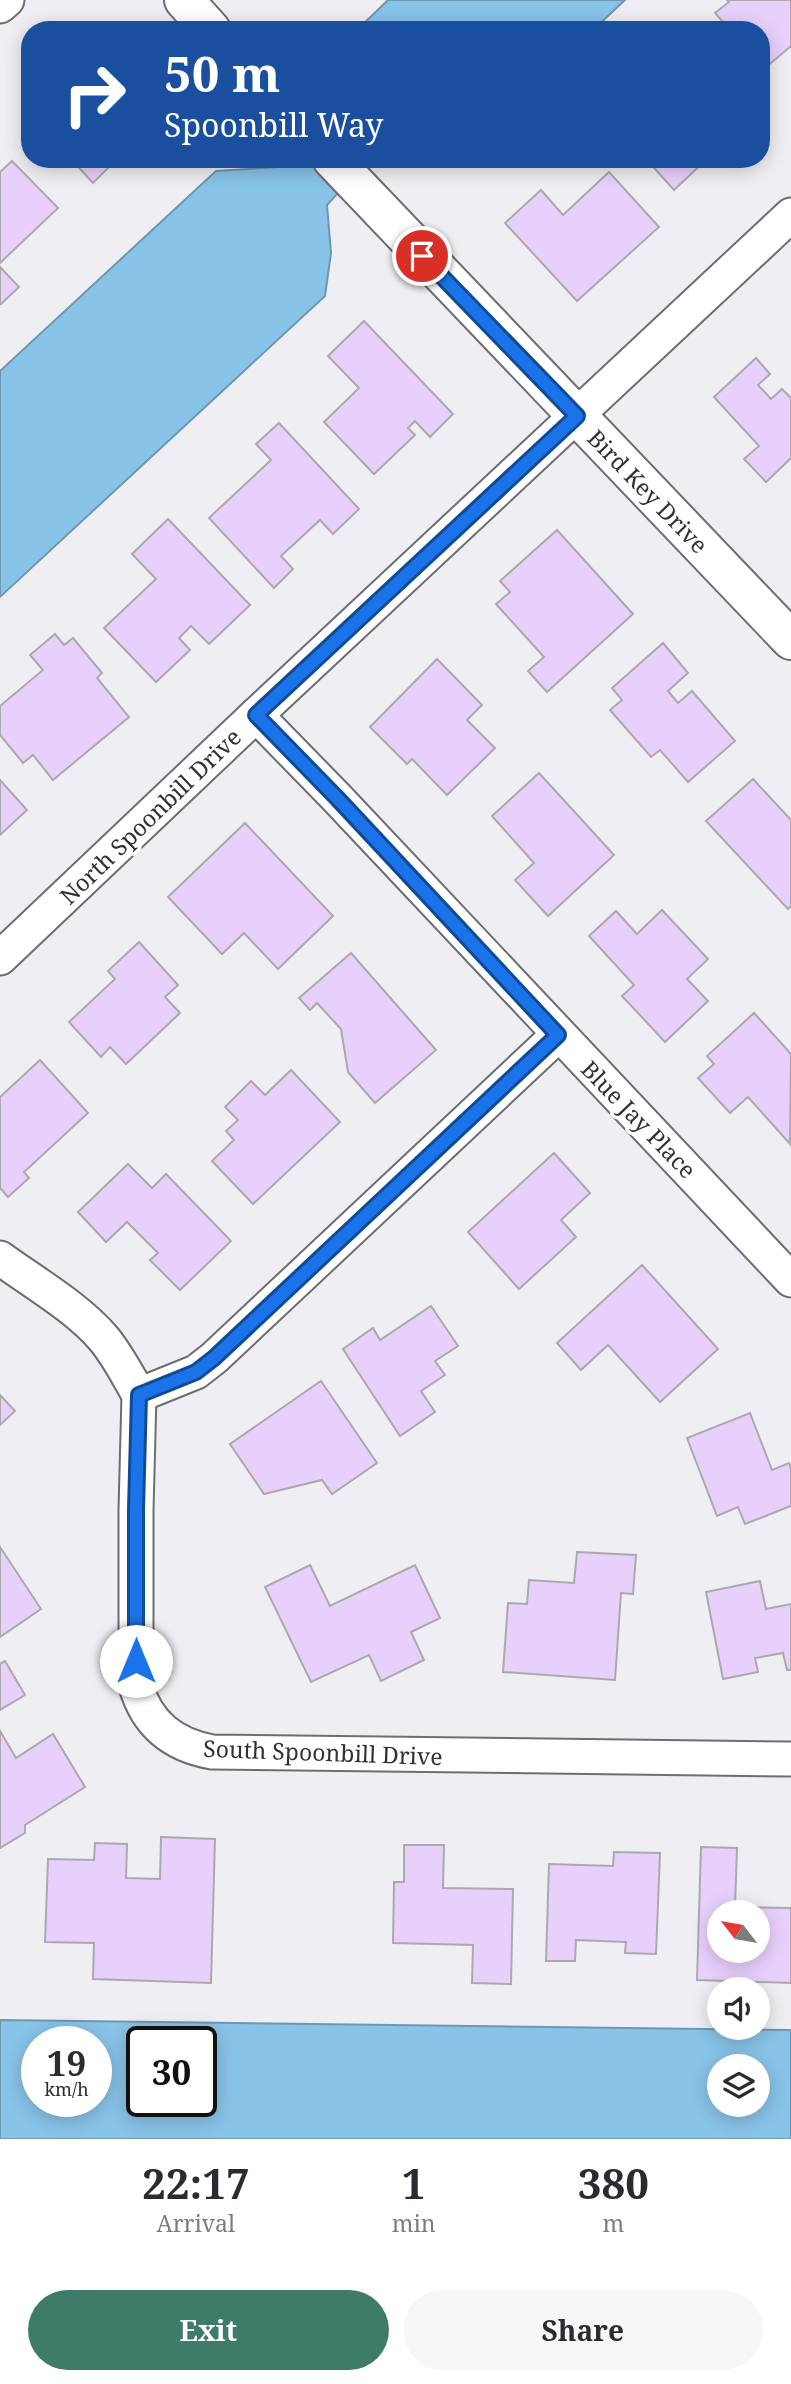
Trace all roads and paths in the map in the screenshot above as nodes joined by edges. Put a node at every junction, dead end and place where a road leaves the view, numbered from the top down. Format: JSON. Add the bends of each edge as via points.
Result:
{"nodes":[{"id":1,"x":7,"y":0,"type":"edge"},
{"id":2,"x":184,"y":0,"type":"edge"},
{"id":3,"x":0,"y":6,"type":"edge"},
{"id":4,"x":203,"y":21,"type":"edge"},
{"id":5,"x":340,"y":168,"type":"edge"},
{"id":6,"x":791,"y":215,"type":"edge"},
{"id":7,"x":577,"y":416,"type":"junction"},
{"id":8,"x":791,"y":640,"type":"edge"},
{"id":9,"x":256,"y":715,"type":"junction"},
{"id":10,"x":0,"y":958,"type":"edge"},
{"id":11,"x":558,"y":1035,"type":"junction"},
{"id":12,"x":0,"y":1258,"type":"edge"},
{"id":13,"x":791,"y":1280,"type":"edge"},
{"id":14,"x":139,"y":1395,"type":"junction"},
{"id":15,"x":791,"y":1759,"type":"edge"}],
"edges":[{"from":1,"to":3,"type":"street"},
{"from":2,"to":4,"type":"street"},
{"from":5,"to":7,"type":"street","name":"Bird Key Drive"},
{"from":6,"to":7,"type":"street","name":"North Spoonbill Drive"},
{"from":7,"to":8,"type":"street","name":"Bird Key Drive"},
{"from":7,"to":9,"type":"street","name":"North Spoonbill Drive"},
{"from":9,"to":10,"type":"street","name":"North Spoonbill Drive"},
{"from":9,"to":11,"type":"street","name":"Blue Jay Place"},
{"from":11,"to":13,"type":"street","name":"Blue Jay Place"},
{"from":11,"to":14,"type":"street","via":[[214,1358],[196,1372]]},
{"from":12,"to":14,"type":"street","via":[[103,1338]]},
{"from":14,"to":15,"type":"street","name":"South Spoonbill Drive","via":[[136,1686],[141,1702],[167,1736],[212,1752]]}]}
